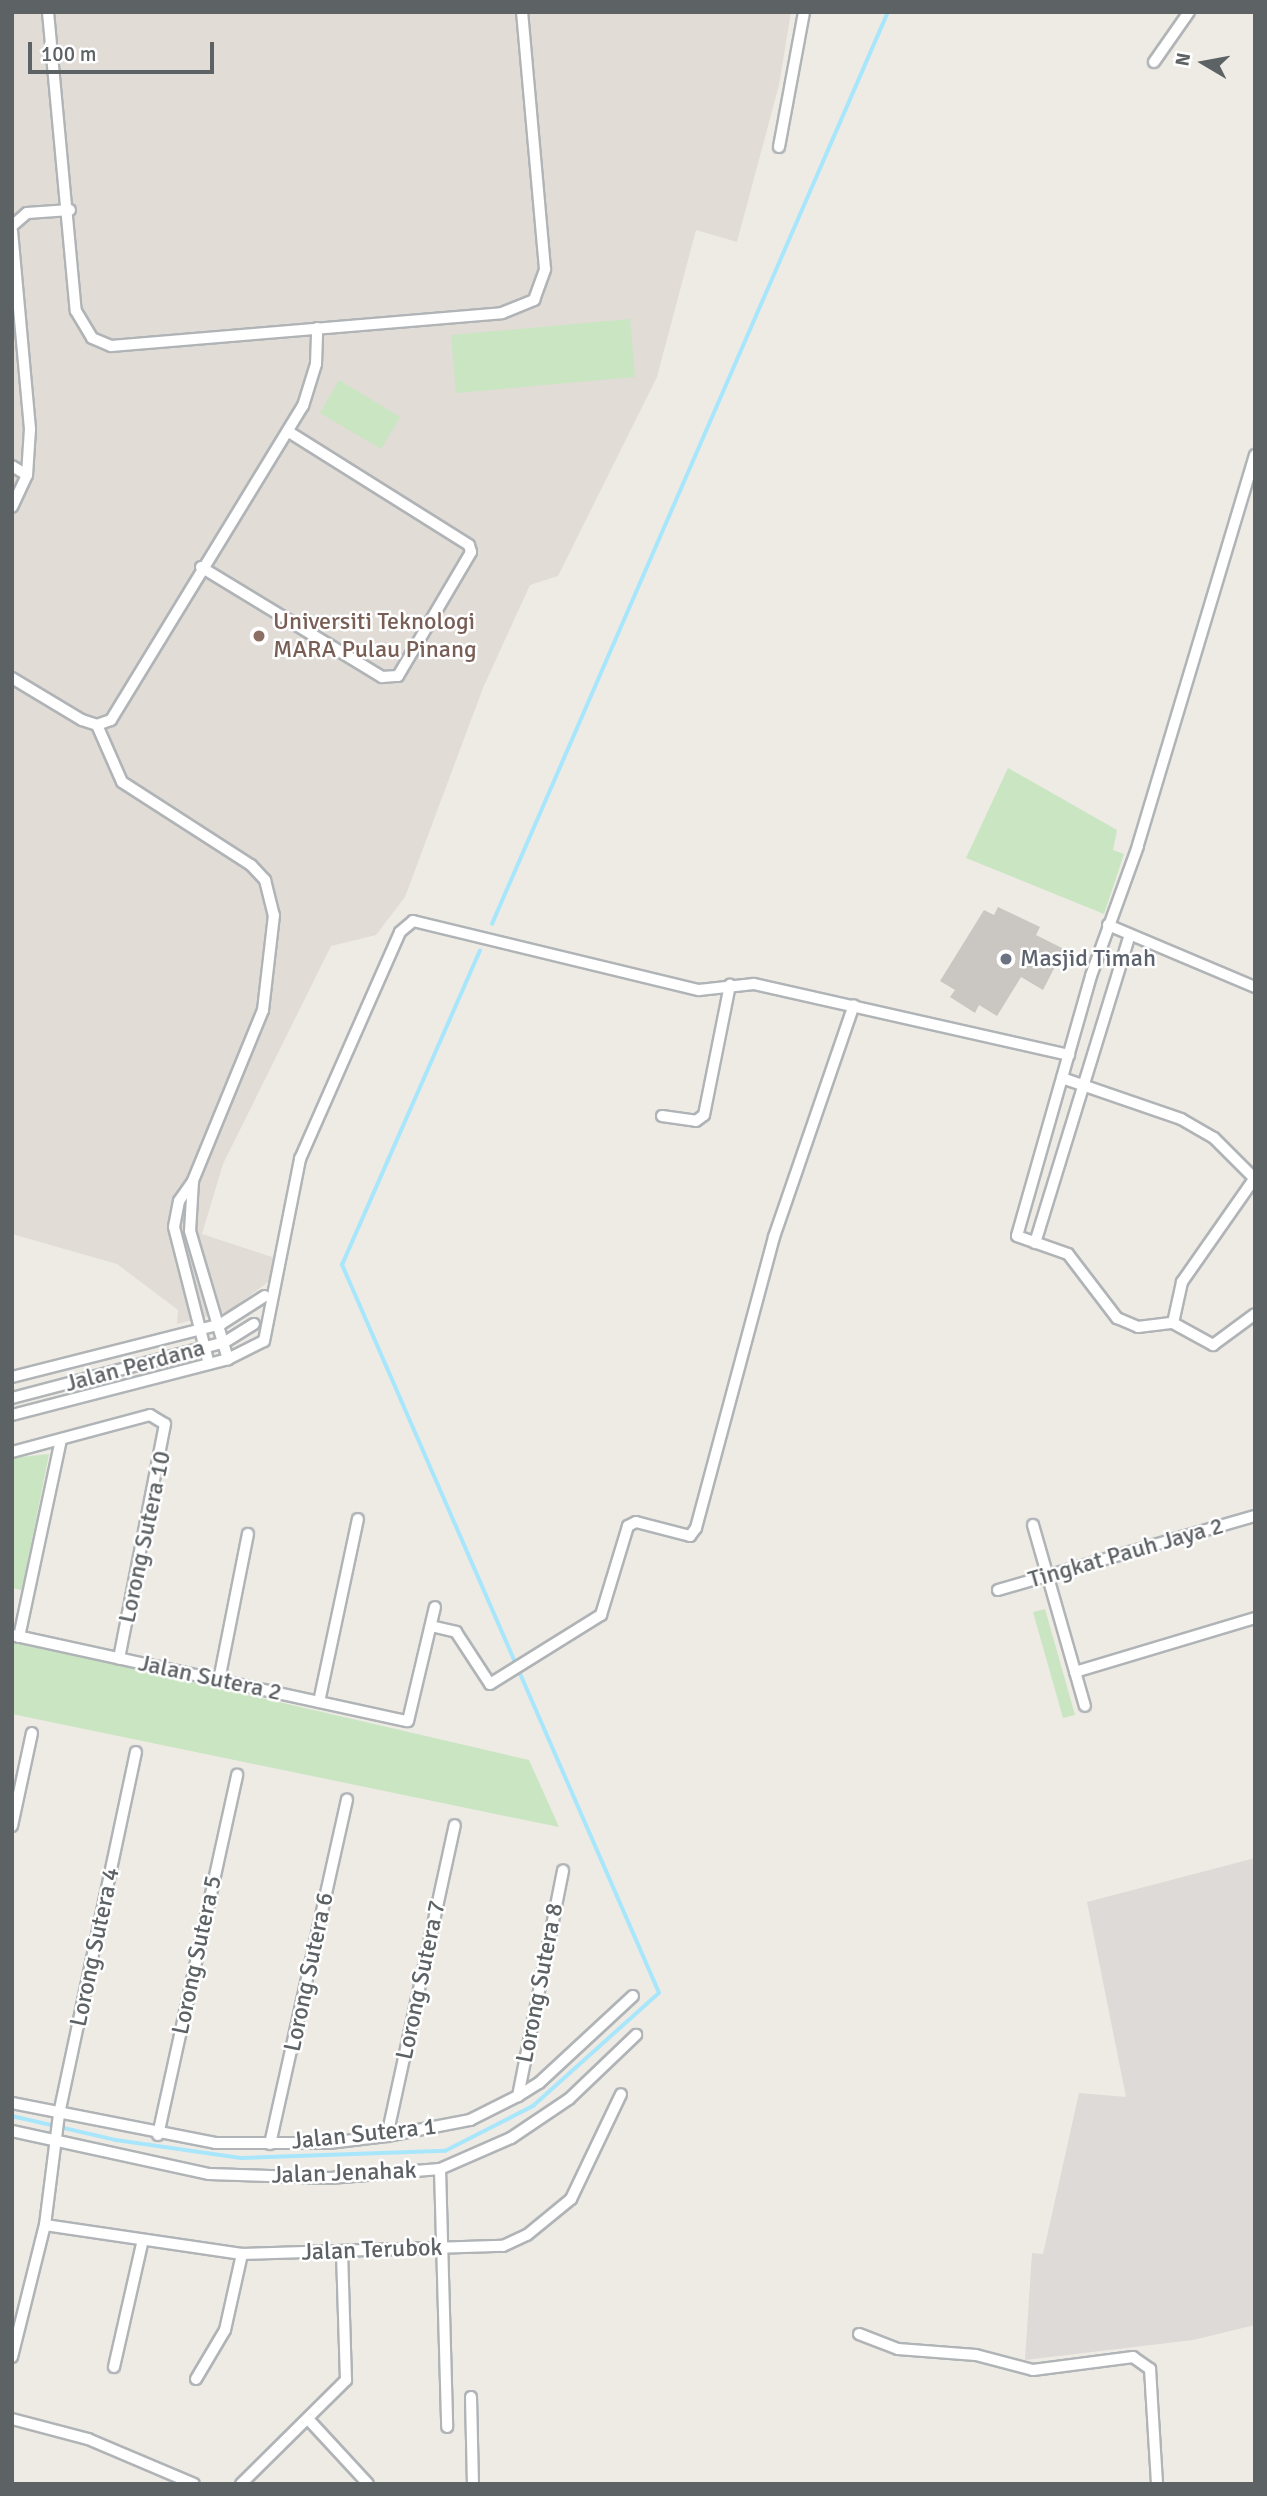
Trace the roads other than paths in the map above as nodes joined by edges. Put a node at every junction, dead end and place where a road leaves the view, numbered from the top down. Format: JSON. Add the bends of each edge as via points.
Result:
{"nodes":[{"id":1,"x":48,"y":12,"type":"edge"},
{"id":2,"x":522,"y":12,"type":"edge"},
{"id":3,"x":804,"y":12,"type":"edge"},
{"id":4,"x":1189,"y":12,"type":"edge"},
{"id":5,"x":1154,"y":62,"type":"dead end"},
{"id":6,"x":779,"y":147,"type":"dead end"},
{"id":7,"x":70,"y":210,"type":"junction"},
{"id":8,"x":12,"y":229,"type":"edge"},
{"id":9,"x":317,"y":328,"type":"junction"},
{"id":10,"x":289,"y":432,"type":"junction"},
{"id":11,"x":1255,"y":455,"type":"edge"},
{"id":12,"x":12,"y":466,"type":"edge"},
{"id":13,"x":27,"y":475,"type":"junction"},
{"id":14,"x":12,"y":507,"type":"edge"},
{"id":15,"x":201,"y":567,"type":"junction"},
{"id":16,"x":12,"y":678,"type":"edge"},
{"id":17,"x":97,"y":724,"type":"junction"},
{"id":18,"x":1108,"y":925,"type":"junction"},
{"id":19,"x":1130,"y":935,"type":"junction"},
{"id":20,"x":730,"y":985,"type":"junction"},
{"id":21,"x":1255,"y":987,"type":"edge"},
{"id":22,"x":854,"y":1005,"type":"junction"},
{"id":23,"x":1069,"y":1055,"type":"junction"},
{"id":24,"x":1062,"y":1078,"type":"junction"},
{"id":25,"x":1081,"y":1084,"type":"junction"},
{"id":26,"x":662,"y":1116,"type":"dead end"},
{"id":27,"x":1255,"y":1179,"type":"edge"},
{"id":28,"x":192,"y":1181,"type":"junction"},
{"id":29,"x":1035,"y":1243,"type":"junction"},
{"id":30,"x":265,"y":1296,"type":"dead end"},
{"id":31,"x":1255,"y":1314,"type":"edge"},
{"id":32,"x":1173,"y":1323,"type":"junction"},
{"id":33,"x":221,"y":1324,"type":"junction"},
{"id":34,"x":254,"y":1324,"type":"dead end"},
{"id":35,"x":201,"y":1329,"type":"junction"},
{"id":36,"x":225,"y":1342,"type":"junction"},
{"id":37,"x":205,"y":1347,"type":"junction"},
{"id":38,"x":228,"y":1359,"type":"junction"},
{"id":39,"x":209,"y":1364,"type":"junction"},
{"id":40,"x":12,"y":1377,"type":"edge"},
{"id":41,"x":12,"y":1398,"type":"edge"},
{"id":42,"x":12,"y":1415,"type":"edge"},
{"id":43,"x":61,"y":1440,"type":"junction"},
{"id":44,"x":12,"y":1452,"type":"edge"},
{"id":45,"x":1255,"y":1516,"type":"edge"},
{"id":46,"x":358,"y":1518,"type":"dead end"},
{"id":47,"x":1033,"y":1525,"type":"dead end"},
{"id":48,"x":248,"y":1534,"type":"dead end"},
{"id":49,"x":1048,"y":1576,"type":"junction"},
{"id":50,"x":998,"y":1590,"type":"dead end"},
{"id":51,"x":435,"y":1607,"type":"dead end"},
{"id":52,"x":1255,"y":1618,"type":"edge"},
{"id":53,"x":430,"y":1626,"type":"junction"},
{"id":54,"x":16,"y":1636,"type":"edge"},
{"id":55,"x":119,"y":1659,"type":"junction"},
{"id":56,"x":1075,"y":1672,"type":"junction"},
{"id":57,"x":219,"y":1680,"type":"junction"},
{"id":58,"x":319,"y":1702,"type":"junction"},
{"id":59,"x":1085,"y":1706,"type":"dead end"},
{"id":60,"x":33,"y":1733,"type":"dead end"},
{"id":61,"x":136,"y":1752,"type":"dead end"},
{"id":62,"x":237,"y":1775,"type":"dead end"},
{"id":63,"x":346,"y":1800,"type":"dead end"},
{"id":64,"x":455,"y":1825,"type":"dead end"},
{"id":65,"x":12,"y":1826,"type":"edge"},
{"id":66,"x":563,"y":1870,"type":"dead end"},
{"id":67,"x":633,"y":1996,"type":"dead end"},
{"id":68,"x":636,"y":2035,"type":"dead end"},
{"id":69,"x":621,"y":2094,"type":"dead end"},
{"id":70,"x":518,"y":2096,"type":"junction"},
{"id":71,"x":12,"y":2103,"type":"edge"},
{"id":72,"x":60,"y":2114,"type":"junction"},
{"id":73,"x":12,"y":2132,"type":"edge"},
{"id":74,"x":158,"y":2134,"type":"junction"},
{"id":75,"x":387,"y":2136,"type":"junction"},
{"id":76,"x":56,"y":2142,"type":"junction"},
{"id":77,"x":270,"y":2144,"type":"junction"},
{"id":78,"x":440,"y":2169,"type":"junction"},
{"id":79,"x":45,"y":2225,"type":"junction"},
{"id":80,"x":142,"y":2244,"type":"junction"},
{"id":81,"x":444,"y":2248,"type":"junction"},
{"id":82,"x":342,"y":2251,"type":"junction"},
{"id":83,"x":242,"y":2254,"type":"junction"},
{"id":84,"x":859,"y":2334,"type":"dead end"},
{"id":85,"x":12,"y":2357,"type":"edge"},
{"id":86,"x":114,"y":2367,"type":"dead end"},
{"id":87,"x":196,"y":2379,"type":"dead end"},
{"id":88,"x":471,"y":2397,"type":"dead end"},
{"id":89,"x":12,"y":2418,"type":"edge"},
{"id":90,"x":309,"y":2420,"type":"junction"},
{"id":91,"x":447,"y":2427,"type":"dead end"},
{"id":92,"x":194,"y":2484,"type":"edge"},
{"id":93,"x":241,"y":2484,"type":"edge"},
{"id":94,"x":368,"y":2484,"type":"edge"},
{"id":95,"x":473,"y":2484,"type":"edge"},
{"id":96,"x":1157,"y":2484,"type":"edge"}],
"edges":[{"from":1,"to":7,"type":"street"},
{"from":2,"to":9,"type":"street","via":[[545,269],[534,300],[502,313]]},
{"from":3,"to":6,"type":"street"},
{"from":4,"to":5,"type":"street"},
{"from":7,"to":8,"type":"street","via":[[27,213]]},
{"from":7,"to":9,"type":"street","via":[[76,311],[92,338],[111,346]]},
{"from":8,"to":13,"type":"street","via":[[30,429]]},
{"from":9,"to":10,"type":"street","via":[[310,389]]},
{"from":10,"to":15,"type":"street"},
{"from":10,"to":15,"type":"street","via":[[470,545],[471,552],[398,676],[382,677]]},
{"from":11,"to":18,"type":"street","via":[[1138,846]]},
{"from":12,"to":13,"type":"street"},
{"from":13,"to":14,"type":"street"},
{"from":15,"to":17,"type":"street","via":[[111,720]]},
{"from":16,"to":17,"type":"street"},
{"from":17,"to":28,"type":"street","via":[[122,782],[251,865],[271,896],[276,941],[263,1010]]},
{"from":18,"to":19,"type":"street"},
{"from":18,"to":23,"type":"street"},
{"from":19,"to":21,"type":"street"},
{"from":19,"to":25,"type":"street"},
{"from":20,"to":22,"type":"street"},
{"from":20,"to":26,"type":"street","via":[[704,1115],[696,1121]]},
{"from":20,"to":38,"type":"street","name":"Jalan Perdana","via":[[699,990],[452,926],[424,920],[406,924],[300,1159],[269,1334]]},
{"from":22,"to":23,"type":"street"},
{"from":22,"to":53,"type":"street","via":[[774,1237],[696,1528],[690,1536],[636,1522],[628,1526],[601,1615],[495,1682],[485,1682],[478,1661],[456,1632]]},
{"from":23,"to":24,"type":"street"},
{"from":24,"to":25,"type":"street"},
{"from":24,"to":29,"type":"street","via":[[1017,1237]]},
{"from":25,"to":27,"type":"street","via":[[1181,1119],[1214,1138]]},
{"from":25,"to":29,"type":"street"},
{"from":27,"to":32,"type":"street","via":[[1182,1282]]},
{"from":28,"to":33,"type":"street","via":[[190,1231]]},
{"from":28,"to":35,"type":"street","via":[[179,1201],[174,1227]]},
{"from":29,"to":32,"type":"street","via":[[1077,1262],[1117,1318],[1138,1327]]},
{"from":30,"to":33,"type":"street"},
{"from":31,"to":32,"type":"street","via":[[1213,1345]]},
{"from":33,"to":35,"type":"street"},
{"from":33,"to":36,"type":"street"},
{"from":34,"to":36,"type":"street","name":"Jalan Perdana"},
{"from":35,"to":37,"type":"street"},
{"from":35,"to":40,"type":"street"},
{"from":36,"to":37,"type":"street","name":"Jalan Perdana"},
{"from":36,"to":38,"type":"street"},
{"from":37,"to":39,"type":"street"},
{"from":37,"to":41,"type":"street","name":"Jalan Perdana"},
{"from":38,"to":39,"type":"street","name":"Jalan Perdana"},
{"from":39,"to":42,"type":"street","name":"Jalan Perdana"},
{"from":43,"to":44,"type":"street"},
{"from":43,"to":54,"type":"street"},
{"from":43,"to":55,"type":"street","name":"Lorong Sutera 10","via":[[159,1417],[165,1437]]},
{"from":45,"to":49,"type":"street","name":"Tingkat Pauh Jaya 2"},
{"from":46,"to":58,"type":"street"},
{"from":47,"to":49,"type":"street"},
{"from":48,"to":57,"type":"street"},
{"from":49,"to":50,"type":"street","name":"Tingkat Pauh Jaya 2"},
{"from":49,"to":56,"type":"street"},
{"from":51,"to":53,"type":"street"},
{"from":52,"to":56,"type":"street"},
{"from":53,"to":58,"type":"street","name":"Jalan Sutera 2","via":[[408,1721]]},
{"from":54,"to":55,"type":"street","name":"Jalan Sutera 2"},
{"from":55,"to":57,"type":"street","name":"Jalan Sutera 2"},
{"from":56,"to":59,"type":"street"},
{"from":57,"to":58,"type":"street","name":"Jalan Sutera 2"},
{"from":60,"to":65,"type":"street"},
{"from":61,"to":72,"type":"street","name":"Lorong Sutera 4"},
{"from":62,"to":74,"type":"street","name":"Lorong Sutera 5"},
{"from":63,"to":77,"type":"street","name":"Lorong Sutera 6"},
{"from":64,"to":75,"type":"street","name":"Lorong Sutera 7"},
{"from":66,"to":70,"type":"street","name":"Lorong Sutera 8"},
{"from":67,"to":70,"type":"street","name":"Jalan Sutera 1","via":[[539,2083]]},
{"from":68,"to":78,"type":"street","name":"Jalan Jenahak","via":[[569,2099],[511,2138]]},
{"from":69,"to":81,"type":"street","name":"Jalan Terubok","via":[[586,2172],[563,2208],[503,2246]]},
{"from":70,"to":75,"type":"street","name":"Jalan Sutera 1","via":[[470,2120]]},
{"from":71,"to":72,"type":"street","name":"Jalan Sutera 1"},
{"from":72,"to":74,"type":"street","name":"Jalan Sutera 1"},
{"from":72,"to":76,"type":"street","name":"Lorong Sutera 4"},
{"from":73,"to":76,"type":"street","name":"Jalan Jenahak"},
{"from":74,"to":77,"type":"street","name":"Jalan Sutera 1"},
{"from":75,"to":77,"type":"street","name":"Jalan Sutera 1"},
{"from":76,"to":78,"type":"street","name":"Jalan Jenahak","via":[[209,2174],[330,2178]]},
{"from":76,"to":79,"type":"street","name":"Lorong Sutera 4"},
{"from":78,"to":81,"type":"street"},
{"from":79,"to":80,"type":"street","name":"Jalan Terubok"},
{"from":79,"to":85,"type":"street","name":"Lorong Sutera 4"},
{"from":80,"to":83,"type":"street","name":"Jalan Terubok"},
{"from":80,"to":86,"type":"street"},
{"from":81,"to":82,"type":"street","name":"Jalan Terubok"},
{"from":81,"to":91,"type":"street"},
{"from":82,"to":83,"type":"street","name":"Jalan Terubok"},
{"from":82,"to":90,"type":"street","via":[[349,2366],[340,2391]]},
{"from":83,"to":87,"type":"street","via":[[225,2330]]},
{"from":84,"to":96,"type":"street","via":[[898,2349],[998,2360],[1033,2371],[1133,2357],[1150,2369]]},
{"from":88,"to":95,"type":"street"},
{"from":89,"to":92,"type":"street","via":[[88,2439]]},
{"from":90,"to":93,"type":"street"},
{"from":90,"to":94,"type":"street"}]}
